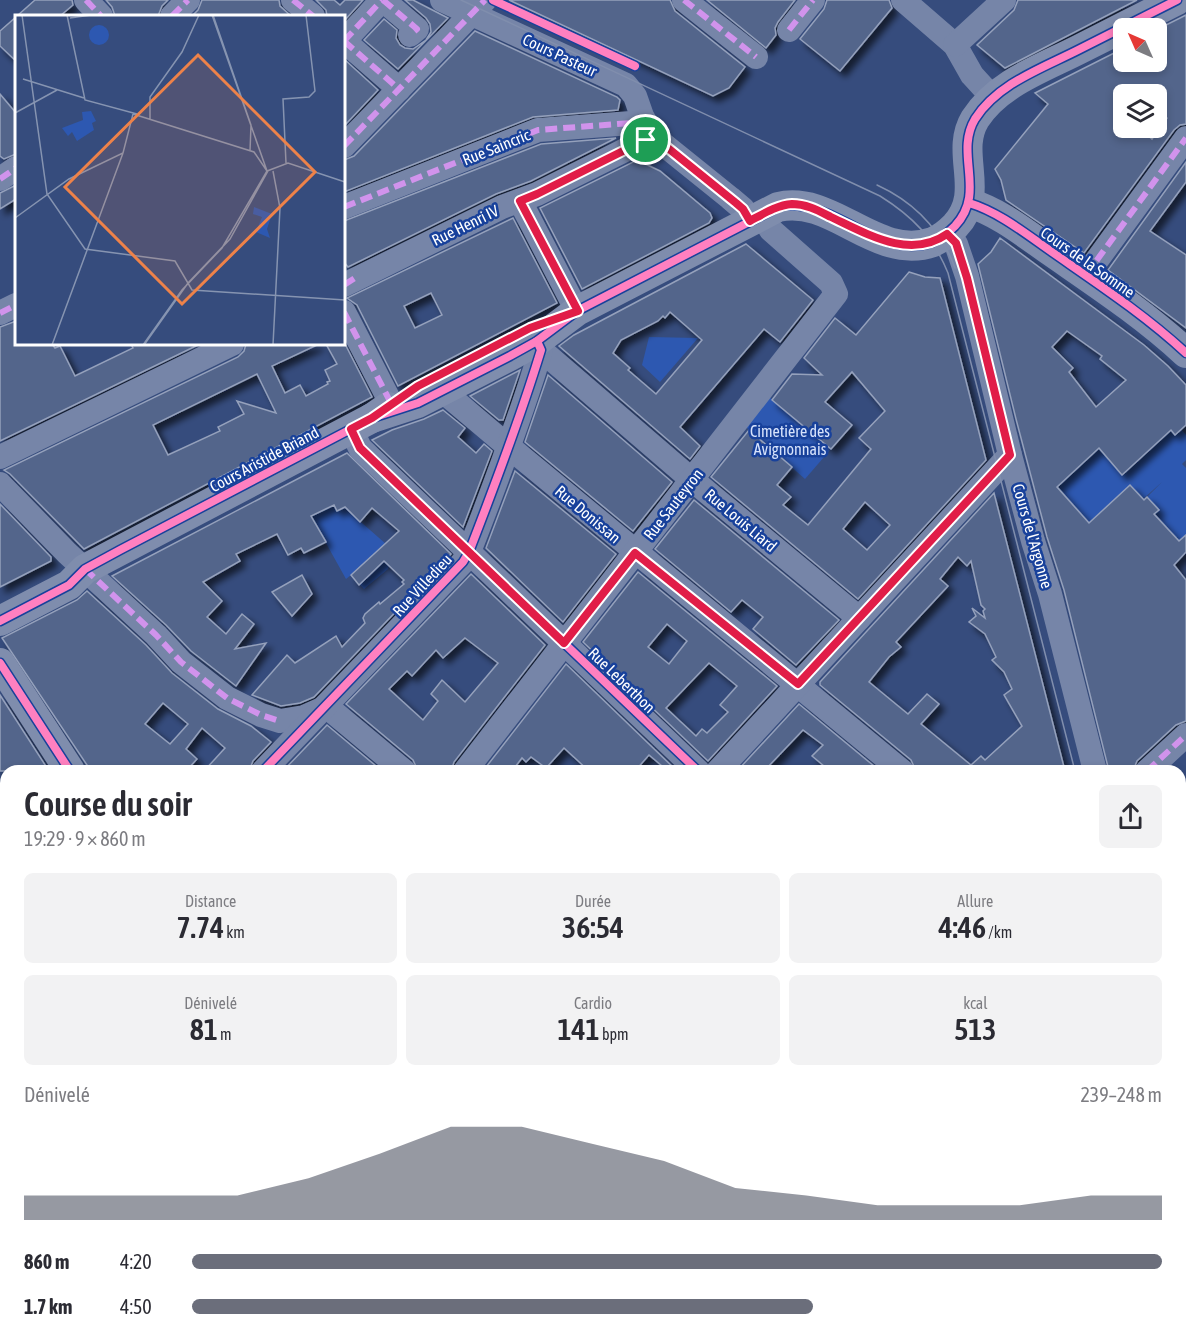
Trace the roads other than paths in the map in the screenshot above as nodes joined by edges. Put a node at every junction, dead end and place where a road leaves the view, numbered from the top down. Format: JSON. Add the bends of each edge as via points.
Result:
{"nodes":[{"id":1,"x":86,"y":0,"type":"edge"},
{"id":2,"x":293,"y":0,"type":"edge"},
{"id":3,"x":382,"y":0,"type":"edge"},
{"id":4,"x":441,"y":0,"type":"edge"},
{"id":5,"x":684,"y":0,"type":"edge"},
{"id":6,"x":813,"y":0,"type":"edge"},
{"id":7,"x":903,"y":0,"type":"edge"},
{"id":8,"x":1004,"y":0,"type":"edge"},
{"id":9,"x":1177,"y":0,"type":"edge"},
{"id":10,"x":478,"y":7,"type":"edge"},
{"id":11,"x":100,"y":15,"type":"edge"},
{"id":12,"x":312,"y":15,"type":"edge"},
{"id":13,"x":789,"y":30,"type":"dead end"},
{"id":14,"x":410,"y":35,"type":"dead end"},
{"id":15,"x":345,"y":40,"type":"edge"},
{"id":16,"x":345,"y":42,"type":"edge"},
{"id":17,"x":955,"y":45,"type":"junction"},
{"id":18,"x":756,"y":57,"type":"dead end"},
{"id":19,"x":399,"y":89,"type":"junction"},
{"id":20,"x":1003,"y":90,"type":"junction"},
{"id":21,"x":653,"y":136,"type":"junction"},
{"id":22,"x":1186,"y":138,"type":"edge"},
{"id":23,"x":345,"y":145,"type":"edge"},
{"id":24,"x":15,"y":169,"type":"edge"},
{"id":25,"x":0,"y":179,"type":"edge"},
{"id":26,"x":520,"y":201,"type":"junction"},
{"id":27,"x":969,"y":203,"type":"junction"},
{"id":28,"x":345,"y":207,"type":"edge"},
{"id":29,"x":750,"y":221,"type":"junction"},
{"id":30,"x":947,"y":234,"type":"junction"},
{"id":31,"x":1086,"y":275,"type":"junction"},
{"id":32,"x":345,"y":285,"type":"edge"},
{"id":33,"x":15,"y":306,"type":"edge"},
{"id":34,"x":578,"y":311,"type":"junction"},
{"id":35,"x":0,"y":313,"type":"edge"},
{"id":36,"x":345,"y":315,"type":"edge"},
{"id":37,"x":230,"y":345,"type":"edge"},
{"id":38,"x":539,"y":346,"type":"junction"},
{"id":39,"x":1186,"y":353,"type":"edge"},
{"id":40,"x":446,"y":389,"type":"junction"},
{"id":41,"x":377,"y":416,"type":"junction"},
{"id":42,"x":509,"y":447,"type":"junction"},
{"id":43,"x":1010,"y":455,"type":"junction"},
{"id":44,"x":0,"y":457,"type":"edge"},
{"id":45,"x":692,"y":480,"type":"junction"},
{"id":46,"x":0,"y":484,"type":"edge"},
{"id":47,"x":469,"y":552,"type":"junction"},
{"id":48,"x":635,"y":553,"type":"junction"},
{"id":49,"x":85,"y":569,"type":"junction"},
{"id":50,"x":0,"y":604,"type":"edge"},
{"id":51,"x":859,"y":618,"type":"junction"},
{"id":52,"x":0,"y":621,"type":"edge"},
{"id":53,"x":564,"y":643,"type":"junction"},
{"id":54,"x":0,"y":663,"type":"edge"},
{"id":55,"x":798,"y":684,"type":"junction"},
{"id":56,"x":326,"y":706,"type":"junction"},
{"id":57,"x":280,"y":721,"type":"junction"},
{"id":58,"x":1186,"y":735,"type":"edge"},
{"id":59,"x":280,"y":752,"type":"junction"},
{"id":60,"x":66,"y":765,"type":"edge"},
{"id":61,"x":268,"y":765,"type":"edge"},
{"id":62,"x":397,"y":765,"type":"edge"},
{"id":63,"x":470,"y":765,"type":"edge"},
{"id":64,"x":692,"y":765,"type":"edge"},
{"id":65,"x":724,"y":765,"type":"edge"},
{"id":66,"x":895,"y":765,"type":"edge"},
{"id":67,"x":1093,"y":765,"type":"edge"},
{"id":68,"x":1154,"y":765,"type":"edge"}],
"edges":[{"from":1,"to":11,"type":"street"},
{"from":2,"to":12,"type":"street"},
{"from":3,"to":14,"type":"street","via":[[417,29]]},
{"from":3,"to":15,"type":"street"},
{"from":4,"to":10,"type":"street","name":"Cours Pasteur"},
{"from":5,"to":18,"type":"street"},
{"from":6,"to":13,"type":"street"},
{"from":7,"to":17,"type":"street"},
{"from":8,"to":17,"type":"street"},
{"from":9,"to":20,"type":"main road"},
{"from":10,"to":19,"type":"street"},
{"from":10,"to":21,"type":"street","name":"Cours Pasteur","via":[[626,85]]},
{"from":16,"to":19,"type":"street"},
{"from":17,"to":20,"type":"street","via":[[972,75]]},
{"from":19,"to":23,"type":"street"},
{"from":20,"to":27,"type":"main road","via":[[984,106],[969,130]]},
{"from":21,"to":26,"type":"street","name":"Rue Henri IV"},
{"from":21,"to":28,"type":"street","name":"Rue Saincric","via":[[631,123],[538,130]]},
{"from":21,"to":29,"type":"street","via":[[743,209]]},
{"from":22,"to":31,"type":"street"},
{"from":24,"to":25,"type":"street"},
{"from":26,"to":32,"type":"street","name":"Rue Henri IV"},
{"from":26,"to":34,"type":"street"},
{"from":27,"to":30,"type":"main road"},
{"from":27,"to":31,"type":"main road","name":"Cours de la Somme","via":[[991,211]]},
{"from":29,"to":30,"type":"main road","name":"Cours Aristide Briand","via":[[785,205],[803,206],[877,239],[924,244]]},
{"from":29,"to":34,"type":"main road","name":"Cours Aristide Briand"},
{"from":29,"to":45,"type":"street","name":"Rue Sauteyron","via":[[771,230],[831,283],[836,294]]},
{"from":30,"to":43,"type":"street","name":"Cours de l'Argonne","via":[[956,243],[967,278]]},
{"from":31,"to":39,"type":"main road","name":"Cours de la Somme"},
{"from":33,"to":35,"type":"street"},
{"from":34,"to":38,"type":"main road","name":"Cours Aristide Briand"},
{"from":34,"to":41,"type":"main road","name":"Cours Aristide Briand","via":[[530,328],[418,386]]},
{"from":36,"to":41,"type":"street","name":"Rue Leberthon"},
{"from":37,"to":44,"type":"street"},
{"from":38,"to":40,"type":"main road","name":"Cours Aristide Briand"},
{"from":38,"to":42,"type":"street","name":"Rue Villedieu"},
{"from":38,"to":45,"type":"street","name":"Rue Louis Liard"},
{"from":40,"to":41,"type":"main road","name":"Cours Aristide Briand"},
{"from":40,"to":42,"type":"street","name":"Rue Donissan","via":[[451,398]]},
{"from":41,"to":47,"type":"street","name":"Rue Leberthon","via":[[360,448]]},
{"from":41,"to":49,"type":"main road","name":"Cours Aristide Briand"},
{"from":42,"to":47,"type":"street","name":"Rue Villedieu"},
{"from":42,"to":48,"type":"street","name":"Rue Donissan"},
{"from":43,"to":51,"type":"street"},
{"from":43,"to":67,"type":"street","name":"Cours de l'Argonne"},
{"from":45,"to":48,"type":"street","name":"Rue Sauteyron"},
{"from":45,"to":51,"type":"street","name":"Rue Louis Liard"},
{"from":46,"to":49,"type":"street"},
{"from":47,"to":53,"type":"street","name":"Rue Leberthon"},
{"from":47,"to":56,"type":"street","name":"Rue Villedieu"},
{"from":48,"to":53,"type":"street","name":"Rue Sauteyron"},
{"from":48,"to":55,"type":"street","name":"Rue Donissan"},
{"from":49,"to":50,"type":"main road","name":"Cours Aristide Briand","via":[[62,572]]},
{"from":49,"to":52,"type":"main road","name":"Cours Aristide Briand","via":[[69,585]]},
{"from":49,"to":57,"type":"street","via":[[181,662],[227,698]]},
{"from":51,"to":55,"type":"street"},
{"from":53,"to":63,"type":"street","name":"Rue Sauteyron"},
{"from":53,"to":64,"type":"street","name":"Rue Leberthon"},
{"from":54,"to":60,"type":"main road"},
{"from":55,"to":65,"type":"street"},
{"from":55,"to":66,"type":"street","name":"Rue Donissan"},
{"from":56,"to":57,"type":"street","via":[[304,717]]},
{"from":56,"to":59,"type":"street","name":"Rue Villedieu"},
{"from":56,"to":62,"type":"street"},
{"from":57,"to":59,"type":"street","via":[[286,736]]},
{"from":58,"to":68,"type":"street"},
{"from":59,"to":61,"type":"street","name":"Rue Villedieu"}]}
